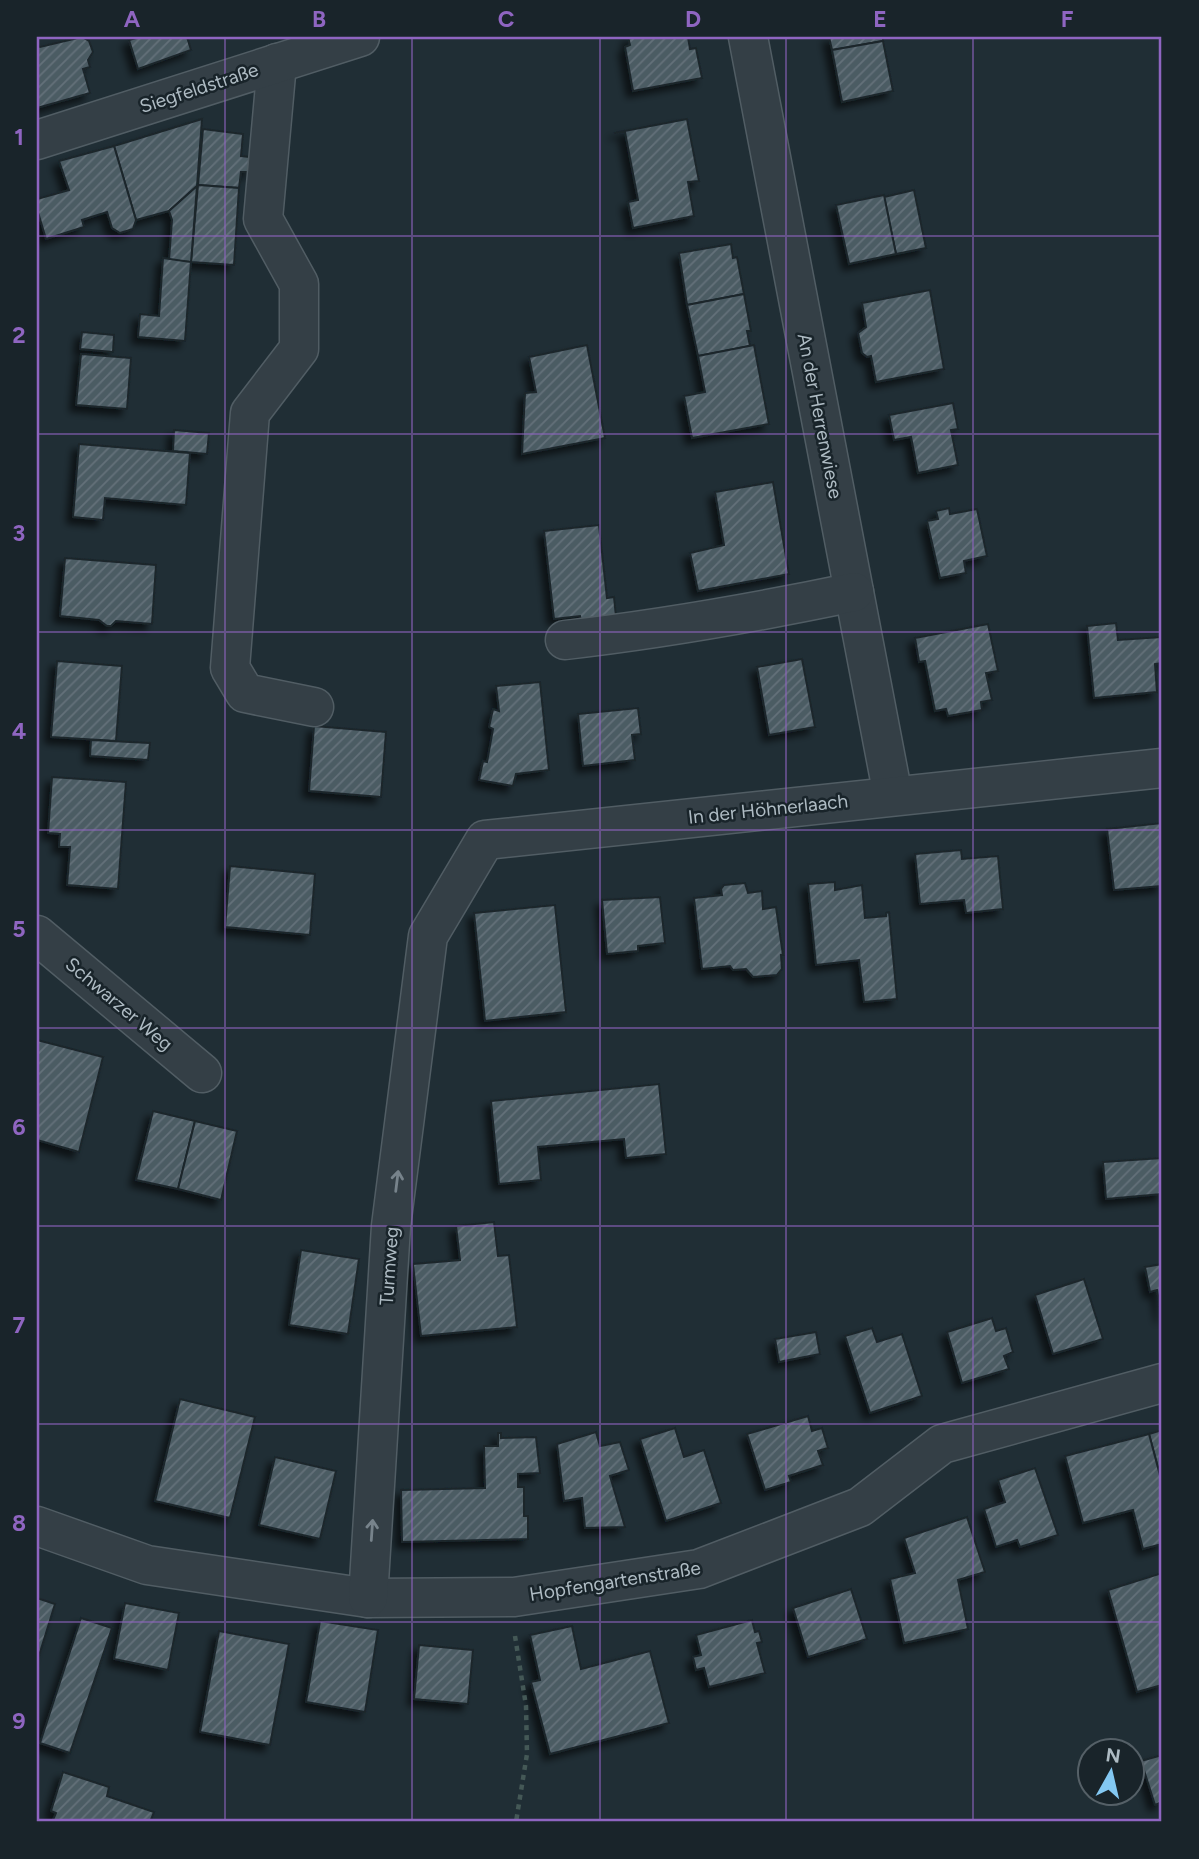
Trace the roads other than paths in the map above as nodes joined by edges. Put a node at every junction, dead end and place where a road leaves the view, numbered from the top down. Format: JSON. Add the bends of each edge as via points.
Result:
{"nodes":[{"id":1,"x":360,"y":37,"type":"edge"},
{"id":2,"x":748,"y":37,"type":"edge"},
{"id":3,"x":277,"y":63,"type":"junction"},
{"id":4,"x":37,"y":140,"type":"edge"},
{"id":5,"x":854,"y":592,"type":"junction"},
{"id":6,"x":565,"y":640,"type":"dead end"},
{"id":7,"x":314,"y":707,"type":"dead end"},
{"id":8,"x":1162,"y":768,"type":"edge"},
{"id":9,"x":893,"y":796,"type":"junction"},
{"id":10,"x":37,"y":935,"type":"edge"},
{"id":11,"x":428,"y":936,"type":"joint"},
{"id":12,"x":202,"y":1073,"type":"dead end"},
{"id":13,"x":1162,"y":1382,"type":"edge"},
{"id":14,"x":37,"y":1526,"type":"edge"},
{"id":15,"x":368,"y":1598,"type":"junction"}],
"edges":[{"from":1,"to":3,"type":"street","name":"Siegfeldstraße"},
{"from":2,"to":5,"type":"street","name":"An der Herrenwiese"},
{"from":3,"to":4,"type":"street","name":"Siegfeldstraße"},
{"from":3,"to":7,"type":"street","via":[[263,219],[299,284],[299,349],[250,413],[230,668],[245,693]]},
{"from":5,"to":6,"type":"street","via":[[743,615]]},
{"from":5,"to":9,"type":"street","name":"An der Herrenwiese"},
{"from":8,"to":9,"type":"street","name":"In der Höhnerlaach"},
{"from":9,"to":11,"type":"street","name":"In der Höhnerlaach","via":[[485,840]]},
{"from":10,"to":12,"type":"street","name":"Schwarzer Weg"},
{"from":15,"to":11,"type":"street","name":"Turmweg","one_way":true,"via":[[391,1226]]},
{"from":13,"to":15,"type":"street","name":"Hopfengartenstraße","via":[[942,1444],[860,1507],[699,1569],[514,1597]]},
{"from":14,"to":15,"type":"street","name":"Hopfengartenstraße","via":[[147,1565]]}]}
